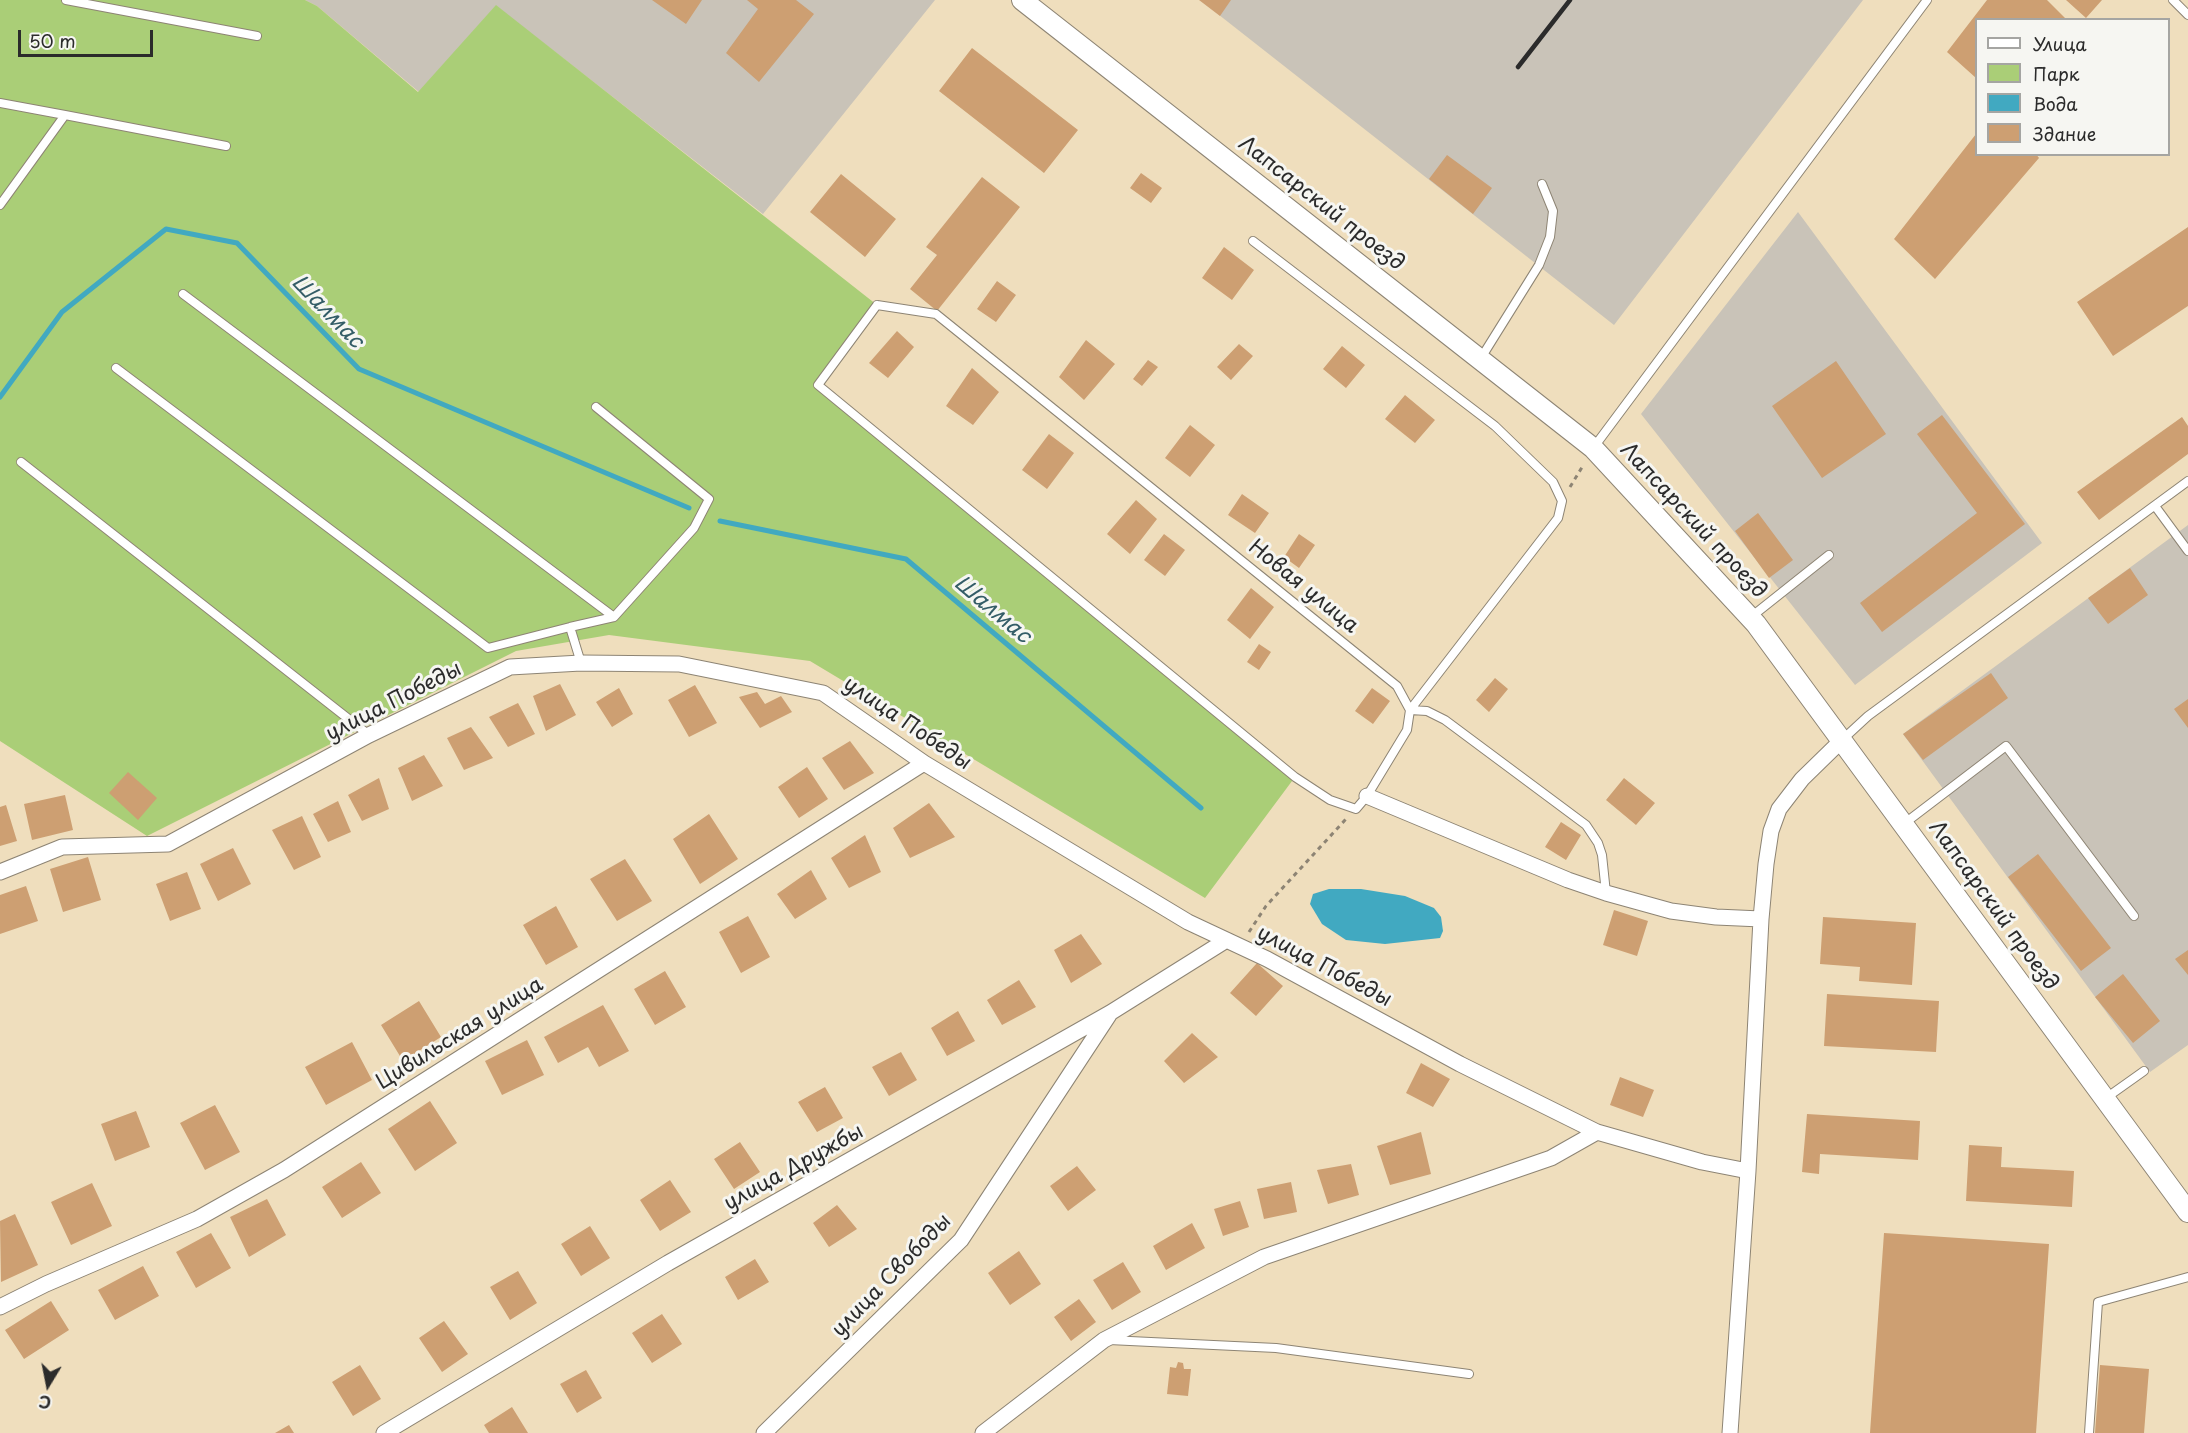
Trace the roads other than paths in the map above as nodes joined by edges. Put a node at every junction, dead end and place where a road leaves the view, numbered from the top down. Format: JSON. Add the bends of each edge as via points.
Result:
{"nodes":[{"id":1,"x":66,"y":0,"type":"edge"},
{"id":2,"x":1022,"y":0,"type":"edge"},
{"id":3,"x":1927,"y":0,"type":"edge"},
{"id":4,"x":2173,"y":0,"type":"edge"},
{"id":5,"x":2188,"y":15,"type":"edge"},
{"id":6,"x":257,"y":36,"type":"dead end"},
{"id":7,"x":0,"y":103,"type":"edge"},
{"id":8,"x":65,"y":115,"type":"junction"},
{"id":9,"x":226,"y":146,"type":"dead end"},
{"id":10,"x":1542,"y":184,"type":"dead end"},
{"id":11,"x":0,"y":205,"type":"edge"},
{"id":12,"x":1253,"y":241,"type":"dead end"},
{"id":13,"x":183,"y":294,"type":"dead end"},
{"id":14,"x":1480,"y":360,"type":"junction"},
{"id":15,"x":116,"y":368,"type":"dead end"},
{"id":16,"x":596,"y":406,"type":"dead end"},
{"id":17,"x":1593,"y":448,"type":"junction"},
{"id":18,"x":21,"y":462,"type":"dead end"},
{"id":19,"x":2188,"y":482,"type":"edge"},
{"id":20,"x":2155,"y":506,"type":"junction"},
{"id":21,"x":2188,"y":550,"type":"edge"},
{"id":22,"x":1828,"y":555,"type":"dead end"},
{"id":23,"x":614,"y":617,"type":"junction"},
{"id":24,"x":1750,"y":618,"type":"junction"},
{"id":25,"x":570,"y":627,"type":"junction"},
{"id":26,"x":581,"y":663,"type":"junction"},
{"id":27,"x":1410,"y":710,"type":"junction"},
{"id":28,"x":369,"y":735,"type":"junction"},
{"id":29,"x":1841,"y":741,"type":"junction"},
{"id":30,"x":924,"y":763,"type":"junction"},
{"id":31,"x":1366,"y":796,"type":"junction"},
{"id":32,"x":1903,"y":824,"type":"junction"},
{"id":33,"x":0,"y":872,"type":"edge"},
{"id":34,"x":1606,"y":893,"type":"junction"},
{"id":35,"x":2134,"y":916,"type":"dead end"},
{"id":36,"x":1761,"y":919,"type":"junction"},
{"id":37,"x":1225,"y":941,"type":"junction"},
{"id":38,"x":1110,"y":1013,"type":"junction"},
{"id":39,"x":2144,"y":1071,"type":"dead end"},
{"id":40,"x":2105,"y":1098,"type":"junction"},
{"id":41,"x":1597,"y":1132,"type":"junction"},
{"id":42,"x":1748,"y":1171,"type":"junction"},
{"id":43,"x":2188,"y":1212,"type":"edge"},
{"id":44,"x":2188,"y":1276,"type":"edge"},
{"id":45,"x":0,"y":1307,"type":"edge"},
{"id":46,"x":1104,"y":1340,"type":"junction"},
{"id":47,"x":1469,"y":1374,"type":"dead end"},
{"id":48,"x":384,"y":1433,"type":"edge"},
{"id":49,"x":764,"y":1433,"type":"edge"},
{"id":50,"x":983,"y":1433,"type":"edge"},
{"id":51,"x":1730,"y":1433,"type":"edge"},
{"id":52,"x":2089,"y":1433,"type":"edge"}],
"edges":[{"from":1,"to":6,"type":"lane"},
{"from":2,"to":14,"type":"street","name":"Лапсарский проезд"},
{"from":3,"to":17,"type":"lane"},
{"from":4,"to":5,"type":"lane"},
{"from":7,"to":8,"type":"lane"},
{"from":8,"to":9,"type":"lane"},
{"from":8,"to":11,"type":"lane"},
{"from":10,"to":14,"type":"lane","via":[[1553,211],[1550,237],[1539,266]]},
{"from":12,"to":27,"type":"lane","via":[[1495,426],[1553,482],[1562,501],[1558,518]]},
{"from":13,"to":23,"type":"lane"},
{"from":14,"to":17,"type":"street","name":"Лапсарский проезд"},
{"from":15,"to":25,"type":"lane","via":[[488,648]]},
{"from":16,"to":23,"type":"lane","via":[[709,499],[694,528]]},
{"from":17,"to":24,"type":"street","name":"Лапсарский проезд"},
{"from":18,"to":28,"type":"lane"},
{"from":19,"to":20,"type":"lane"},
{"from":20,"to":21,"type":"lane"},
{"from":20,"to":29,"type":"lane","via":[[1868,716]]},
{"from":22,"to":24,"type":"lane"},
{"from":23,"to":25,"type":"lane"},
{"from":24,"to":29,"type":"street","name":"Лапсарский проезд"},
{"from":25,"to":26,"type":"lane"},
{"from":26,"to":28,"type":"street","name":"улица Победы","via":[[510,667]]},
{"from":26,"to":30,"type":"street","name":"улица Победы","via":[[679,664],[823,693]]},
{"from":27,"to":31,"type":"lane","via":[[1407,730]]},
{"from":27,"to":31,"type":"lane","name":"Новая улица","via":[[1397,686],[936,314],[878,305],[818,385],[1295,777],[1330,800],[1356,808]]},
{"from":27,"to":34,"type":"lane","via":[[1427,711],[1445,720],[1586,825],[1602,855]]},
{"from":28,"to":33,"type":"street","name":"улица Победы","via":[[168,844],[62,848]]},
{"from":29,"to":32,"type":"street","name":"Лапсарский проезд"},
{"from":29,"to":36,"type":"street","via":[[1802,778],[1779,809],[1771,831]]},
{"from":30,"to":37,"type":"street","name":"улица Победы"},
{"from":30,"to":45,"type":"street","name":"Цивильская улица","via":[[284,1170],[197,1219]]},
{"from":31,"to":34,"type":"street"},
{"from":32,"to":35,"type":"lane","via":[[2006,746]]},
{"from":32,"to":40,"type":"street","name":"Лапсарский проезд"},
{"from":34,"to":36,"type":"street","via":[[1671,911]]},
{"from":36,"to":42,"type":"street"},
{"from":37,"to":38,"type":"street","name":"улица Дружбы"},
{"from":37,"to":41,"type":"street","name":"улица Победы"},
{"from":38,"to":48,"type":"street","name":"улица Дружбы","via":[[668,1263]]},
{"from":38,"to":49,"type":"street","name":"улица Свободы","via":[[961,1240]]},
{"from":39,"to":40,"type":"lane"},
{"from":40,"to":43,"type":"street","name":"Лапсарский проезд"},
{"from":41,"to":42,"type":"street","name":"улица Победы"},
{"from":41,"to":46,"type":"street","via":[[1551,1158],[1264,1257]]},
{"from":42,"to":51,"type":"street"},
{"from":44,"to":52,"type":"lane","via":[[2098,1302]]},
{"from":46,"to":47,"type":"lane","via":[[1276,1348]]},
{"from":46,"to":50,"type":"street"}]}
